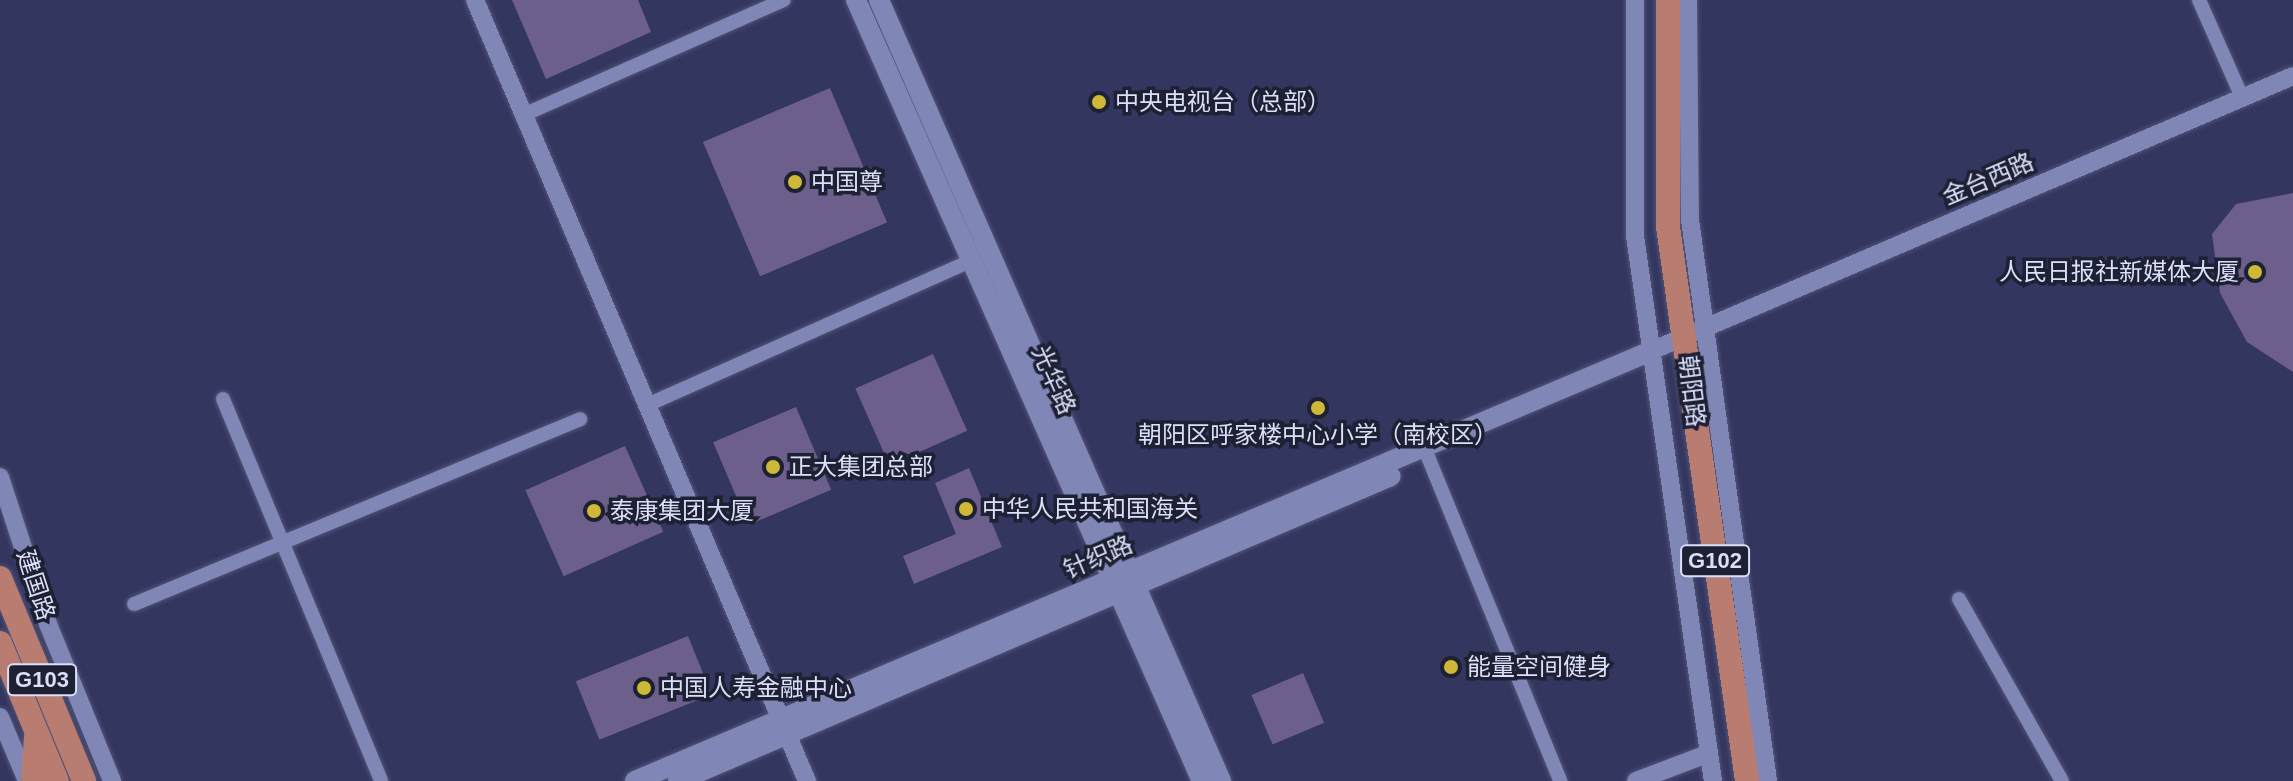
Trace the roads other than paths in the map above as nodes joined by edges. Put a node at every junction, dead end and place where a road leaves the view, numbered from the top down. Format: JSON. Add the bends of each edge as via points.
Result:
{"nodes":[{"id":1,"x":475,"y":0,"type":"edge"},
{"id":2,"x":784,"y":0,"type":"edge"},
{"id":3,"x":856,"y":0,"type":"edge"},
{"id":4,"x":879,"y":0,"type":"edge"},
{"id":5,"x":1635,"y":0,"type":"edge"},
{"id":6,"x":1656,"y":0,"type":"edge"},
{"id":7,"x":1668,"y":0,"type":"edge"},
{"id":8,"x":1688,"y":0,"type":"edge"},
{"id":9,"x":2199,"y":0,"type":"edge"},
{"id":10,"x":2293,"y":76,"type":"edge"},
{"id":11,"x":2242,"y":97,"type":"junction"},
{"id":12,"x":523,"y":115,"type":"junction"},
{"id":13,"x":972,"y":260,"type":"junction"},
{"id":14,"x":1673,"y":347,"type":"junction"},
{"id":15,"x":223,"y":399,"type":"dead end"},
{"id":16,"x":647,"y":405,"type":"junction"},
{"id":17,"x":580,"y":419,"type":"dead end"},
{"id":18,"x":1426,"y":454,"type":"junction"},
{"id":19,"x":0,"y":477,"type":"edge"},
{"id":20,"x":282,"y":542,"type":"junction"},
{"id":21,"x":0,"y":578,"type":"edge"},
{"id":22,"x":1125,"y":583,"type":"junction"},
{"id":23,"x":1959,"y":599,"type":"dead end"},
{"id":24,"x":134,"y":604,"type":"dead end"},
{"id":25,"x":0,"y":643,"type":"edge"},
{"id":26,"x":0,"y":717,"type":"edge"},
{"id":27,"x":783,"y":727,"type":"junction"},
{"id":28,"x":36,"y":731,"type":"junction"},
{"id":29,"x":1707,"y":754,"type":"junction"},
{"id":30,"x":27,"y":781,"type":"edge"},
{"id":31,"x":33,"y":781,"type":"edge"},
{"id":32,"x":57,"y":781,"type":"edge"},
{"id":33,"x":84,"y":781,"type":"edge"},
{"id":34,"x":112,"y":781,"type":"edge"},
{"id":35,"x":381,"y":781,"type":"edge"},
{"id":36,"x":635,"y":781,"type":"edge"},
{"id":37,"x":678,"y":781,"type":"edge"},
{"id":38,"x":807,"y":781,"type":"edge"},
{"id":39,"x":1202,"y":781,"type":"edge"},
{"id":40,"x":1221,"y":781,"type":"edge"},
{"id":41,"x":1560,"y":781,"type":"edge"},
{"id":42,"x":1636,"y":781,"type":"edge"},
{"id":43,"x":1713,"y":781,"type":"edge"},
{"id":44,"x":1731,"y":781,"type":"edge"},
{"id":45,"x":1747,"y":781,"type":"edge"},
{"id":46,"x":1768,"y":781,"type":"edge"},
{"id":47,"x":2062,"y":781,"type":"edge"}],
"edges":[{"from":1,"to":12,"type":"street"},
{"from":2,"to":12,"type":"street"},
{"from":3,"to":13,"type":"main road","name":"光华路"},
{"from":4,"to":22,"type":"main road","name":"光华路"},
{"from":5,"to":14,"type":"street","name":"朝阳路","via":[[1631,149]]},
{"from":6,"to":14,"type":"highway","name":"朝阳路","number":"G102","via":[[1651,149]]},
{"from":7,"to":14,"type":"highway","name":"朝阳路","number":"G102","via":[[1664,163]]},
{"from":8,"to":14,"type":"street","name":"朝阳路"},
{"from":9,"to":11,"type":"street"},
{"from":10,"to":11,"type":"street","name":"金台西路"},
{"from":11,"to":14,"type":"street","name":"金台西路"},
{"from":12,"to":16,"type":"street"},
{"from":13,"to":16,"type":"street"},
{"from":13,"to":22,"type":"main road","name":"光华路"},
{"from":14,"to":18,"type":"main road","name":"针织路"},
{"from":14,"to":29,"type":"street","name":"朝阳路"},
{"from":14,"to":44,"type":"highway","name":"朝阳路","number":"G102"},
{"from":14,"to":45,"type":"highway","name":"朝阳路","number":"G102"},
{"from":14,"to":46,"type":"street","name":"朝阳路"},
{"from":15,"to":20,"type":"street"},
{"from":16,"to":27,"type":"street"},
{"from":17,"to":20,"type":"street"},
{"from":18,"to":22,"type":"main road","name":"针织路"},
{"from":18,"to":41,"type":"street"},
{"from":19,"to":34,"type":"street","name":"建国路","via":[[48,624]]},
{"from":20,"to":24,"type":"street"},
{"from":20,"to":35,"type":"street"},
{"from":21,"to":33,"type":"highway","name":"建国路","number":"G103"},
{"from":22,"to":27,"type":"main road","name":"针织路"},
{"from":22,"to":39,"type":"main road","name":"光华路"},
{"from":22,"to":40,"type":"main road","name":"光华路"},
{"from":23,"to":47,"type":"street"},
{"from":25,"to":28,"type":"highway","number":"G103"},
{"from":26,"to":30,"type":"street"},
{"from":27,"to":36,"type":"main road","name":"针织路"},
{"from":27,"to":37,"type":"main road","name":"针织路"},
{"from":27,"to":38,"type":"street"},
{"from":28,"to":31,"type":"highway"},
{"from":28,"to":32,"type":"highway","number":"G103"},
{"from":29,"to":42,"type":"street"},
{"from":29,"to":43,"type":"street","name":"朝阳路"}]}
